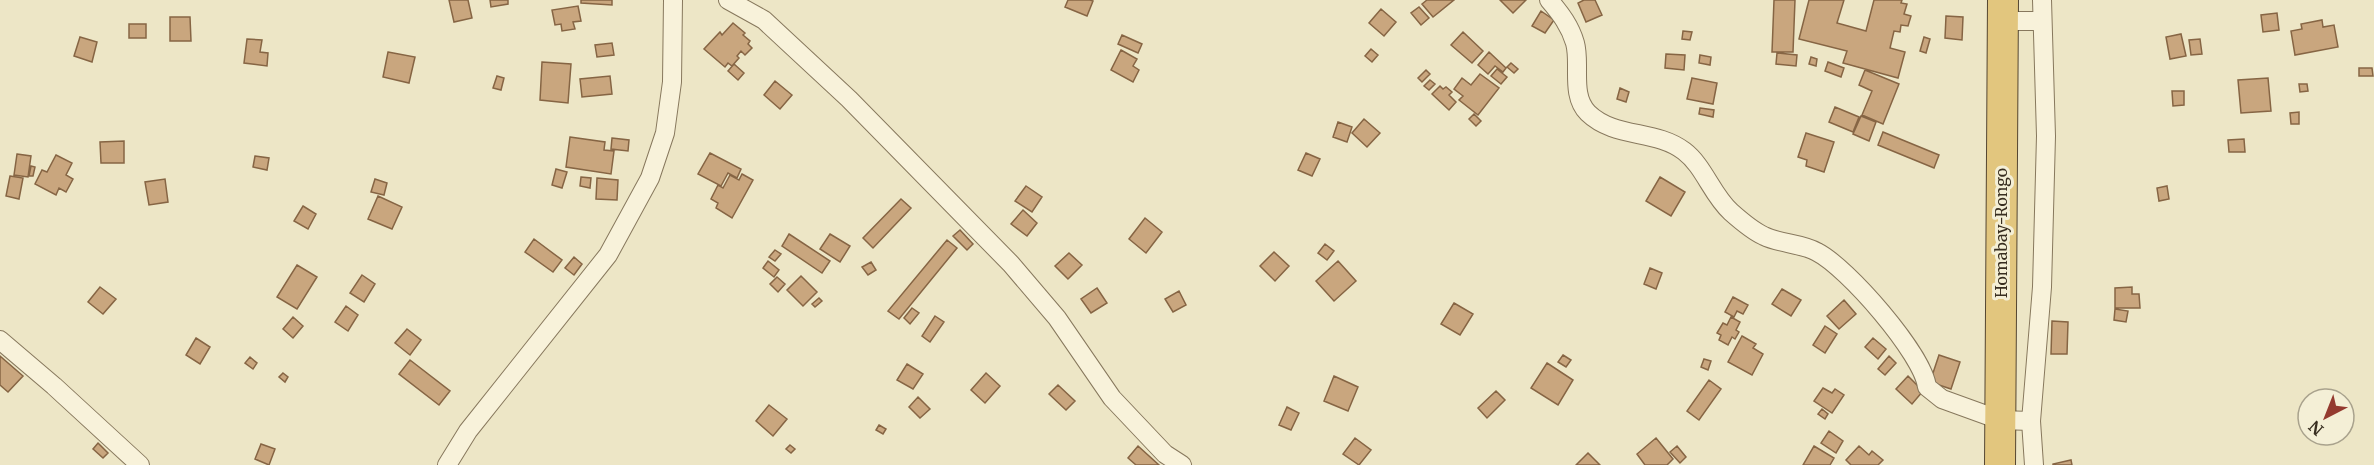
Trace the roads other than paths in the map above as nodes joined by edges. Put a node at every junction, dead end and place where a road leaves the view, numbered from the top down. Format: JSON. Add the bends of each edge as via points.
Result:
{"nodes":[{"id":1,"x":673,"y":0,"type":"edge"},
{"id":2,"x":728,"y":0,"type":"edge"},
{"id":3,"x":1550,"y":0,"type":"edge"},
{"id":4,"x":2042,"y":0,"type":"edge"},
{"id":5,"x":2003,"y":11,"type":"edge"},
{"id":6,"x":2042,"y":21,"type":"junction"},
{"id":7,"x":0,"y":340,"type":"edge"},
{"id":8,"x":2000,"y":420,"type":"junction"},
{"id":9,"x":2031,"y":421,"type":"junction"},
{"id":10,"x":140,"y":465,"type":"edge"},
{"id":11,"x":447,"y":465,"type":"edge"},
{"id":12,"x":1182,"y":465,"type":"edge"},
{"id":13,"x":2000,"y":465,"type":"edge"},
{"id":14,"x":2034,"y":465,"type":"edge"}],
"edges":[{"from":1,"to":11,"type":"street","via":[[672,82],[665,134],[650,178],[608,255],[468,431]]},
{"from":2,"to":12,"type":"street","via":[[764,20],[849,99],[1011,264],[1057,318],[1112,398],[1165,454]]},
{"from":3,"to":8,"type":"street","via":[[1566,20],[1575,45],[1578,93],[1586,111],[1609,127],[1663,139],[1685,151],[1729,211],[1746,224],[1764,236],[1816,251],[1836,265],[1902,338],[1926,375],[1927,387],[1942,399]]},
{"from":4,"to":6,"type":"street"},
{"from":5,"to":6,"type":"street"},
{"from":5,"to":8,"type":"highway","name":"Homabay-Rongo"},
{"from":6,"to":9,"type":"street","via":[[2046,136],[2042,287]]},
{"from":7,"to":10,"type":"street"},
{"from":8,"to":9,"type":"street"},
{"from":8,"to":13,"type":"highway","name":"Homabay-Rongo"},
{"from":9,"to":14,"type":"street"}]}
